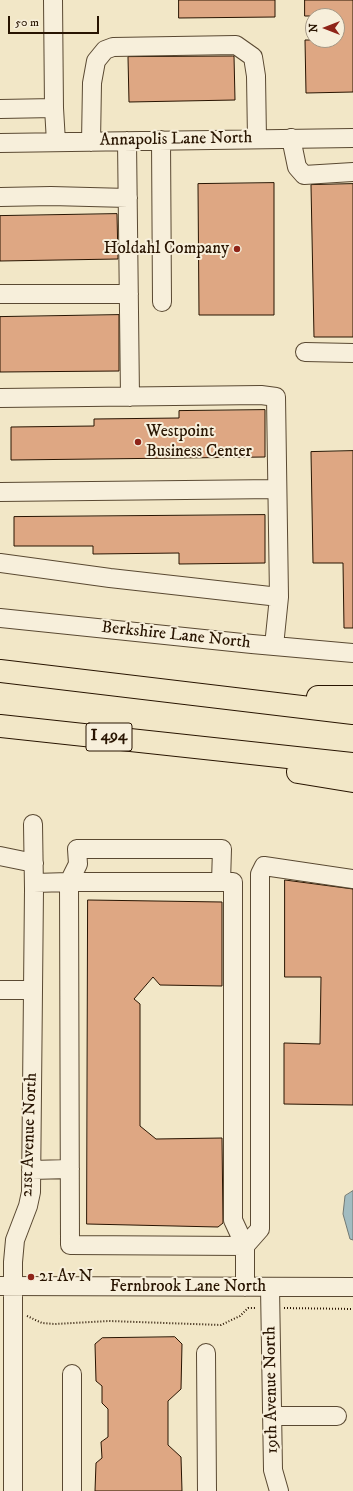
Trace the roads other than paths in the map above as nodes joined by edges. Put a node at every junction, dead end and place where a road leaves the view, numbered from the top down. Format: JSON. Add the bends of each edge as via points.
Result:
{"nodes":[{"id":1,"x":53,"y":0,"type":"edge"},
{"id":2,"x":54,"y":108,"type":"junction"},
{"id":3,"x":0,"y":109,"type":"edge"},
{"id":4,"x":257,"y":138,"type":"junction"},
{"id":5,"x":291,"y":138,"type":"junction"},
{"id":6,"x":353,"y":138,"type":"edge"},
{"id":7,"x":161,"y":140,"type":"junction"},
{"id":8,"x":127,"y":141,"type":"junction"},
{"id":9,"x":56,"y":142,"type":"junction"},
{"id":10,"x":92,"y":142,"type":"junction"},
{"id":11,"x":0,"y":143,"type":"edge"},
{"id":12,"x":353,"y":172,"type":"edge"},
{"id":13,"x":0,"y":197,"type":"edge"},
{"id":14,"x":128,"y":198,"type":"junction"},
{"id":15,"x":0,"y":294,"type":"edge"},
{"id":16,"x":129,"y":294,"type":"junction"},
{"id":17,"x":162,"y":302,"type":"dead end"},
{"id":18,"x":305,"y":352,"type":"dead end"},
{"id":19,"x":353,"y":353,"type":"edge"},
{"id":20,"x":130,"y":397,"type":"junction"},
{"id":21,"x":0,"y":398,"type":"edge"},
{"id":22,"x":277,"y":489,"type":"junction"},
{"id":23,"x":0,"y":492,"type":"edge"},
{"id":24,"x":0,"y":563,"type":"edge"},
{"id":25,"x":279,"y":597,"type":"junction"},
{"id":26,"x":0,"y":618,"type":"edge"},
{"id":27,"x":274,"y":646,"type":"junction"},
{"id":28,"x":353,"y":653,"type":"edge"},
{"id":29,"x":0,"y":671,"type":"edge"},
{"id":30,"x":195,"y":693,"type":"junction"},
{"id":31,"x":353,"y":697,"type":"edge"},
{"id":32,"x":353,"y":713,"type":"edge"},
{"id":33,"x":0,"y":726,"type":"edge"},
{"id":34,"x":218,"y":750,"type":"junction"},
{"id":35,"x":353,"y":764,"type":"edge"},
{"id":36,"x":353,"y":782,"type":"edge"},
{"id":37,"x":33,"y":824,"type":"dead end"},
{"id":38,"x":0,"y":856,"type":"edge"},
{"id":39,"x":34,"y":863,"type":"junction"},
{"id":40,"x":353,"y":879,"type":"edge"},
{"id":41,"x":69,"y":882,"type":"junction"},
{"id":42,"x":221,"y":882,"type":"junction"},
{"id":43,"x":34,"y":883,"type":"junction"},
{"id":44,"x":0,"y":990,"type":"edge"},
{"id":45,"x":33,"y":990,"type":"junction"},
{"id":46,"x":70,"y":1169,"type":"junction"},
{"id":47,"x":31,"y":1170,"type":"junction"},
{"id":48,"x":245,"y":1246,"type":"junction"},
{"id":49,"x":6,"y":1286,"type":"edge"},
{"id":50,"x":245,"y":1287,"type":"junction"},
{"id":51,"x":270,"y":1287,"type":"junction"},
{"id":52,"x":353,"y":1287,"type":"edge"},
{"id":53,"x":206,"y":1353,"type":"dead end"},
{"id":54,"x":72,"y":1374,"type":"dead end"},
{"id":55,"x":6,"y":1378,"type":"edge"},
{"id":56,"x":272,"y":1416,"type":"junction"},
{"id":57,"x":337,"y":1416,"type":"dead end"},
{"id":58,"x":9,"y":1488,"type":"edge"},
{"id":59,"x":72,"y":1491,"type":"edge"},
{"id":60,"x":207,"y":1491,"type":"edge"},
{"id":61,"x":279,"y":1491,"type":"edge"}],
"edges":[{"from":1,"to":2,"type":"street"},
{"from":2,"to":3,"type":"street"},
{"from":2,"to":9,"type":"street"},
{"from":4,"to":5,"type":"street","name":"Annapolis Lane North"},
{"from":4,"to":7,"type":"street","name":"Annapolis Lane North"},
{"from":4,"to":10,"type":"street","via":[[256,76],[253,57],[244,50],[236,45],[113,47],[105,50],[96,61],[92,83]]},
{"from":5,"to":6,"type":"street","name":"Annapolis Lane North"},
{"from":5,"to":12,"type":"street","via":[[297,167],[304,175]]},
{"from":7,"to":8,"type":"street","name":"Annapolis Lane North"},
{"from":7,"to":17,"type":"street"},
{"from":8,"to":10,"type":"street","name":"Annapolis Lane North"},
{"from":8,"to":14,"type":"street"},
{"from":9,"to":10,"type":"street","name":"Annapolis Lane North"},
{"from":9,"to":11,"type":"street","name":"Annapolis Lane North"},
{"from":13,"to":14,"type":"street"},
{"from":14,"to":16,"type":"street"},
{"from":15,"to":16,"type":"street"},
{"from":16,"to":20,"type":"street"},
{"from":18,"to":19,"type":"street"},
{"from":20,"to":21,"type":"street"},
{"from":20,"to":22,"type":"street","via":[[276,397]]},
{"from":22,"to":23,"type":"street"},
{"from":22,"to":25,"type":"street"},
{"from":24,"to":25,"type":"street"},
{"from":25,"to":27,"type":"street"},
{"from":26,"to":27,"type":"street","name":"Berkshire Lane North"},
{"from":27,"to":28,"type":"street","name":"Berkshire Lane North"},
{"from":29,"to":30,"type":"highway"},
{"from":30,"to":31,"type":"highway"},
{"from":30,"to":32,"type":"highway"},
{"from":33,"to":34,"type":"highway","number":"I 494"},
{"from":34,"to":35,"type":"highway","number":"I 494"},
{"from":34,"to":36,"type":"highway","via":[[253,764]]},
{"from":37,"to":39,"type":"street","name":"21st Avenue North"},
{"from":38,"to":39,"type":"street"},
{"from":39,"to":43,"type":"street","name":"21st Avenue North"},
{"from":40,"to":48,"type":"street","via":[[264,866],[260,874],[260,1229]]},
{"from":41,"to":42,"type":"street"},
{"from":41,"to":42,"type":"street","via":[[78,864],[77,849],[222,849]]},
{"from":41,"to":43,"type":"street"},
{"from":41,"to":46,"type":"street"},
{"from":42,"to":48,"type":"street","via":[[233,882],[233,1220]]},
{"from":43,"to":45,"type":"street","name":"21st Avenue North"},
{"from":44,"to":45,"type":"street"},
{"from":45,"to":47,"type":"street","name":"21st Avenue North"},
{"from":46,"to":47,"type":"street"},
{"from":46,"to":48,"type":"street","via":[[70,1245]]},
{"from":47,"to":49,"type":"street","name":"21st Avenue North","via":[[30,1199],[15,1240],[13,1262]]},
{"from":48,"to":50,"type":"street"},
{"from":49,"to":50,"type":"street","name":"Fernbrook Lane North"},
{"from":49,"to":55,"type":"street","name":"21st Avenue North","via":[[13,1314]]},
{"from":50,"to":51,"type":"street","name":"Fernbrook Lane North"},
{"from":51,"to":52,"type":"street","name":"Fernbrook Lane North"},
{"from":51,"to":56,"type":"street","name":"19th Avenue North"},
{"from":53,"to":60,"type":"street"},
{"from":54,"to":59,"type":"street"},
{"from":55,"to":58,"type":"street","name":"21st Avenue North"},
{"from":56,"to":57,"type":"street"},
{"from":56,"to":61,"type":"street","name":"19th Avenue North","via":[[273,1470]]}]}
